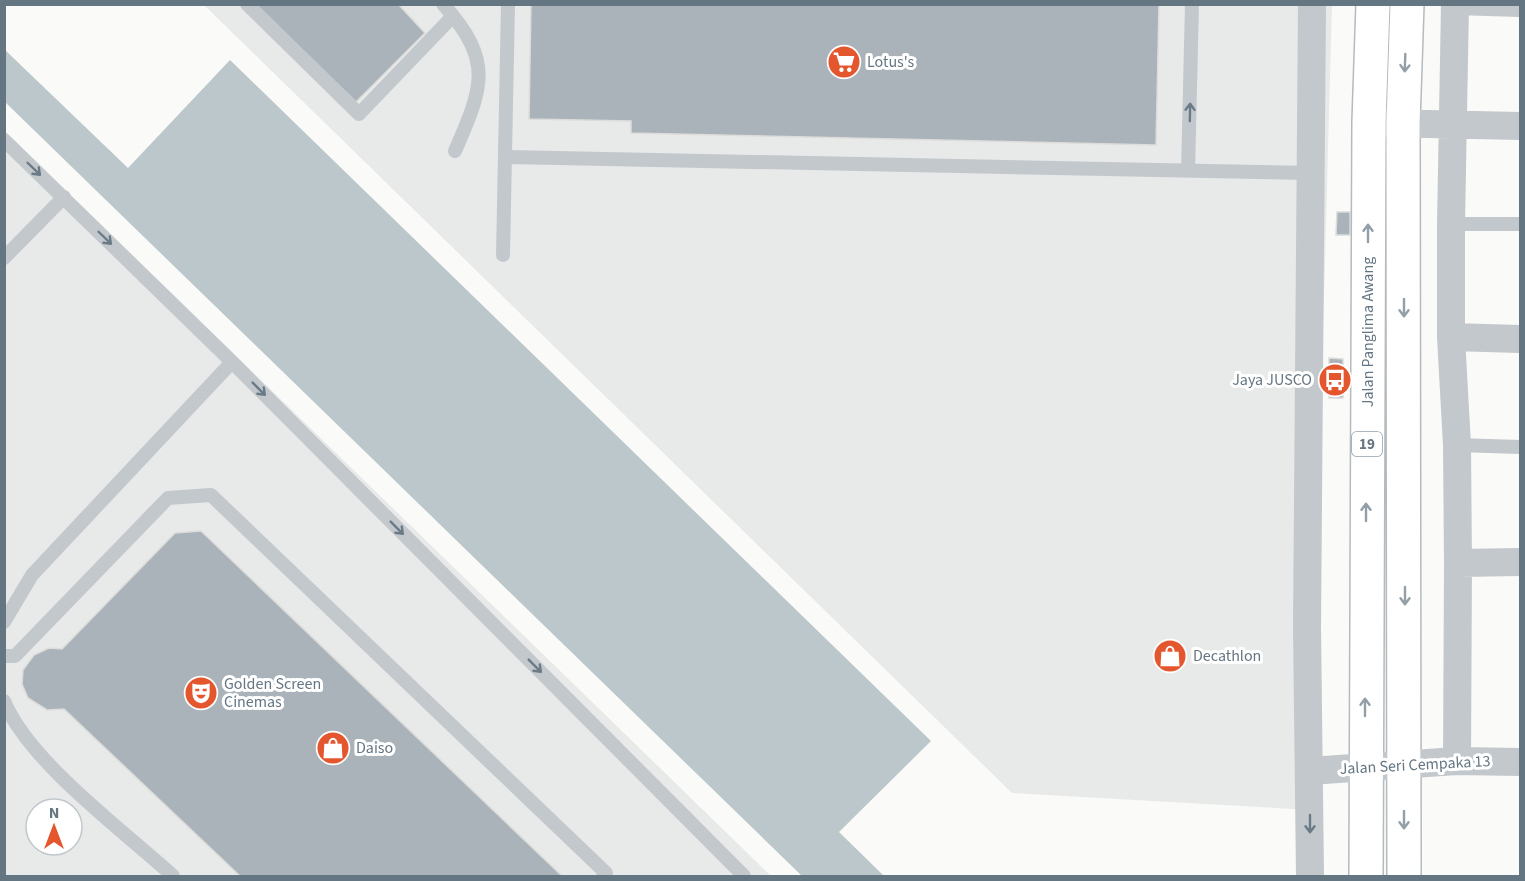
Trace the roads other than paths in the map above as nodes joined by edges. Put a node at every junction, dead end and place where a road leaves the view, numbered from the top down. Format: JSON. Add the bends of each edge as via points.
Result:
{"nodes":[{"id":1,"x":248,"y":4,"type":"edge"},
{"id":2,"x":443,"y":4,"type":"edge"},
{"id":3,"x":508,"y":4,"type":"edge"},
{"id":4,"x":1192,"y":4,"type":"edge"},
{"id":5,"x":1312,"y":4,"type":"edge"},
{"id":6,"x":1373,"y":4,"type":"edge"},
{"id":7,"x":1407,"y":4,"type":"edge"},
{"id":8,"x":1455,"y":6,"type":"edge"},
{"id":9,"x":1521,"y":10,"type":"edge"},
{"id":10,"x":453,"y":16,"type":"junction"},
{"id":11,"x":1369,"y":123,"type":"junction"},
{"id":12,"x":1403,"y":123,"type":"junction"},
{"id":13,"x":1452,"y":124,"type":"junction"},
{"id":14,"x":1521,"y":126,"type":"edge"},
{"id":15,"x":4,"y":140,"type":"edge"},
{"id":16,"x":454,"y":151,"type":"dead end"},
{"id":17,"x":506,"y":157,"type":"junction"},
{"id":18,"x":1188,"y":171,"type":"junction"},
{"id":19,"x":1311,"y":173,"type":"junction"},
{"id":20,"x":64,"y":197,"type":"junction"},
{"id":21,"x":1450,"y":224,"type":"junction"},
{"id":22,"x":1521,"y":224,"type":"edge"},
{"id":23,"x":503,"y":255,"type":"dead end"},
{"id":24,"x":4,"y":258,"type":"edge"},
{"id":25,"x":1451,"y":338,"type":"junction"},
{"id":26,"x":1521,"y":339,"type":"edge"},
{"id":27,"x":232,"y":362,"type":"junction"},
{"id":28,"x":1456,"y":445,"type":"junction"},
{"id":29,"x":1521,"y":447,"type":"edge"},
{"id":30,"x":1521,"y":562,"type":"edge"},
{"id":31,"x":1458,"y":563,"type":"junction"},
{"id":32,"x":4,"y":622,"type":"edge"},
{"id":33,"x":4,"y":656,"type":"edge"},
{"id":34,"x":4,"y":701,"type":"edge"},
{"id":35,"x":1456,"y":761,"type":"junction"},
{"id":36,"x":1521,"y":762,"type":"edge"},
{"id":37,"x":1405,"y":764,"type":"junction"},
{"id":38,"x":1365,"y":766,"type":"junction"},
{"id":39,"x":1309,"y":771,"type":"junction"},
{"id":40,"x":173,"y":876,"type":"edge"},
{"id":41,"x":603,"y":876,"type":"edge"},
{"id":42,"x":744,"y":876,"type":"edge"},
{"id":43,"x":1310,"y":876,"type":"edge"},
{"id":44,"x":1366,"y":876,"type":"edge"},
{"id":45,"x":1404,"y":876,"type":"edge"}],
"edges":[{"from":1,"to":10,"type":"lane","via":[[359,114]]},
{"from":2,"to":10,"type":"lane"},
{"from":3,"to":17,"type":"lane"},
{"from":18,"to":4,"type":"lane","one_way":true},
{"from":5,"to":19,"type":"street"},
{"from":6,"to":11,"type":"main road","name":"Jalan Panglima Awang","number":"19"},
{"from":7,"to":12,"type":"main road","number":"19","one_way":true},
{"from":8,"to":9,"type":"lane"},
{"from":8,"to":13,"type":"street"},
{"from":10,"to":16,"type":"lane","via":[[472,42],[479,68],[477,101]]},
{"from":11,"to":12,"type":"street"},
{"from":38,"to":11,"type":"main road","name":"Jalan Panglima Awang","number":"19","one_way":true},
{"from":12,"to":13,"type":"street"},
{"from":12,"to":37,"type":"main road","number":"19","one_way":true},
{"from":13,"to":14,"type":"street"},
{"from":13,"to":21,"type":"street"},
{"from":15,"to":20,"type":"lane","one_way":true},
{"from":17,"to":18,"type":"lane"},
{"from":17,"to":23,"type":"lane"},
{"from":18,"to":19,"type":"lane"},
{"from":19,"to":39,"type":"street","via":[[1306,626]]},
{"from":20,"to":24,"type":"lane"},
{"from":20,"to":27,"type":"lane","one_way":true},
{"from":21,"to":22,"type":"lane"},
{"from":21,"to":25,"type":"street"},
{"from":25,"to":26,"type":"street"},
{"from":25,"to":28,"type":"street"},
{"from":27,"to":32,"type":"lane","via":[[32,575]]},
{"from":27,"to":42,"type":"lane","one_way":true},
{"from":28,"to":29,"type":"lane"},
{"from":28,"to":31,"type":"street"},
{"from":30,"to":31,"type":"street"},
{"from":31,"to":35,"type":"street"},
{"from":33,"to":41,"type":"lane","via":[[15,656],[168,498],[211,495],[606,873]]},
{"from":34,"to":40,"type":"lane","via":[[12,719],[42,756]]},
{"from":35,"to":36,"type":"street","name":"Jalan Seri Cempaka 13"},
{"from":35,"to":37,"type":"street","name":"Jalan Seri Cempaka 13"},
{"from":37,"to":38,"type":"street","name":"Jalan Seri Cempaka 13"},
{"from":37,"to":45,"type":"main road","number":"19","one_way":true},
{"from":38,"to":39,"type":"street","name":"Jalan Seri Cempaka 13"},
{"from":38,"to":44,"type":"main road","name":"Jalan Panglima Awang","number":"19"},
{"from":39,"to":43,"type":"street","one_way":true}]}
